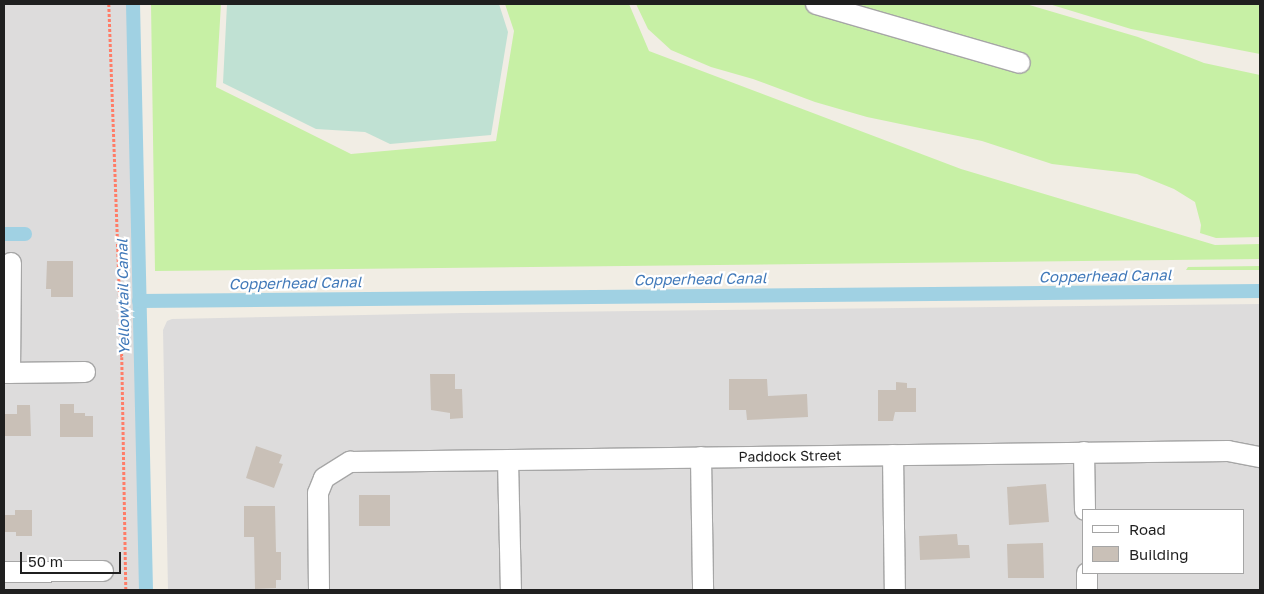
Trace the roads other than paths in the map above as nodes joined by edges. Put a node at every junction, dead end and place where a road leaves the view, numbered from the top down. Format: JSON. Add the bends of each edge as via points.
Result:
{"nodes":[{"id":1,"x":816,"y":4,"type":"edge"},
{"id":2,"x":1020,"y":63,"type":"dead end"},
{"id":3,"x":11,"y":263,"type":"dead end"},
{"id":4,"x":85,"y":372,"type":"dead end"},
{"id":5,"x":7,"y":373,"type":"edge"},
{"id":6,"x":1084,"y":452,"type":"junction"},
{"id":7,"x":893,"y":455,"type":"junction"},
{"id":8,"x":701,"y":457,"type":"junction"},
{"id":9,"x":1260,"y":457,"type":"edge"},
{"id":10,"x":508,"y":460,"type":"junction"},
{"id":11,"x":1085,"y":509,"type":"edge"},
{"id":12,"x":103,"y":571,"type":"dead end"},
{"id":13,"x":4,"y":572,"type":"edge"},
{"id":14,"x":1087,"y":574,"type":"edge"},
{"id":15,"x":319,"y":590,"type":"edge"},
{"id":16,"x":511,"y":590,"type":"edge"},
{"id":17,"x":703,"y":590,"type":"edge"},
{"id":18,"x":895,"y":590,"type":"edge"},
{"id":19,"x":1087,"y":590,"type":"edge"}],
"edges":[{"from":1,"to":2,"type":"street"},
{"from":3,"to":5,"type":"street"},
{"from":4,"to":5,"type":"street"},
{"from":6,"to":7,"type":"street","name":"Paddock Street"},
{"from":6,"to":9,"type":"street","name":"Paddock Street","via":[[1228,451]]},
{"from":6,"to":11,"type":"street"},
{"from":7,"to":8,"type":"street","name":"Paddock Street"},
{"from":7,"to":18,"type":"street"},
{"from":8,"to":10,"type":"street","name":"Paddock Street"},
{"from":8,"to":17,"type":"street"},
{"from":10,"to":15,"type":"street","name":"Paddock Street","via":[[350,462],[324,478],[318,493],[317,509]]},
{"from":10,"to":16,"type":"street"},
{"from":12,"to":13,"type":"street"},
{"from":14,"to":19,"type":"street"}]}
